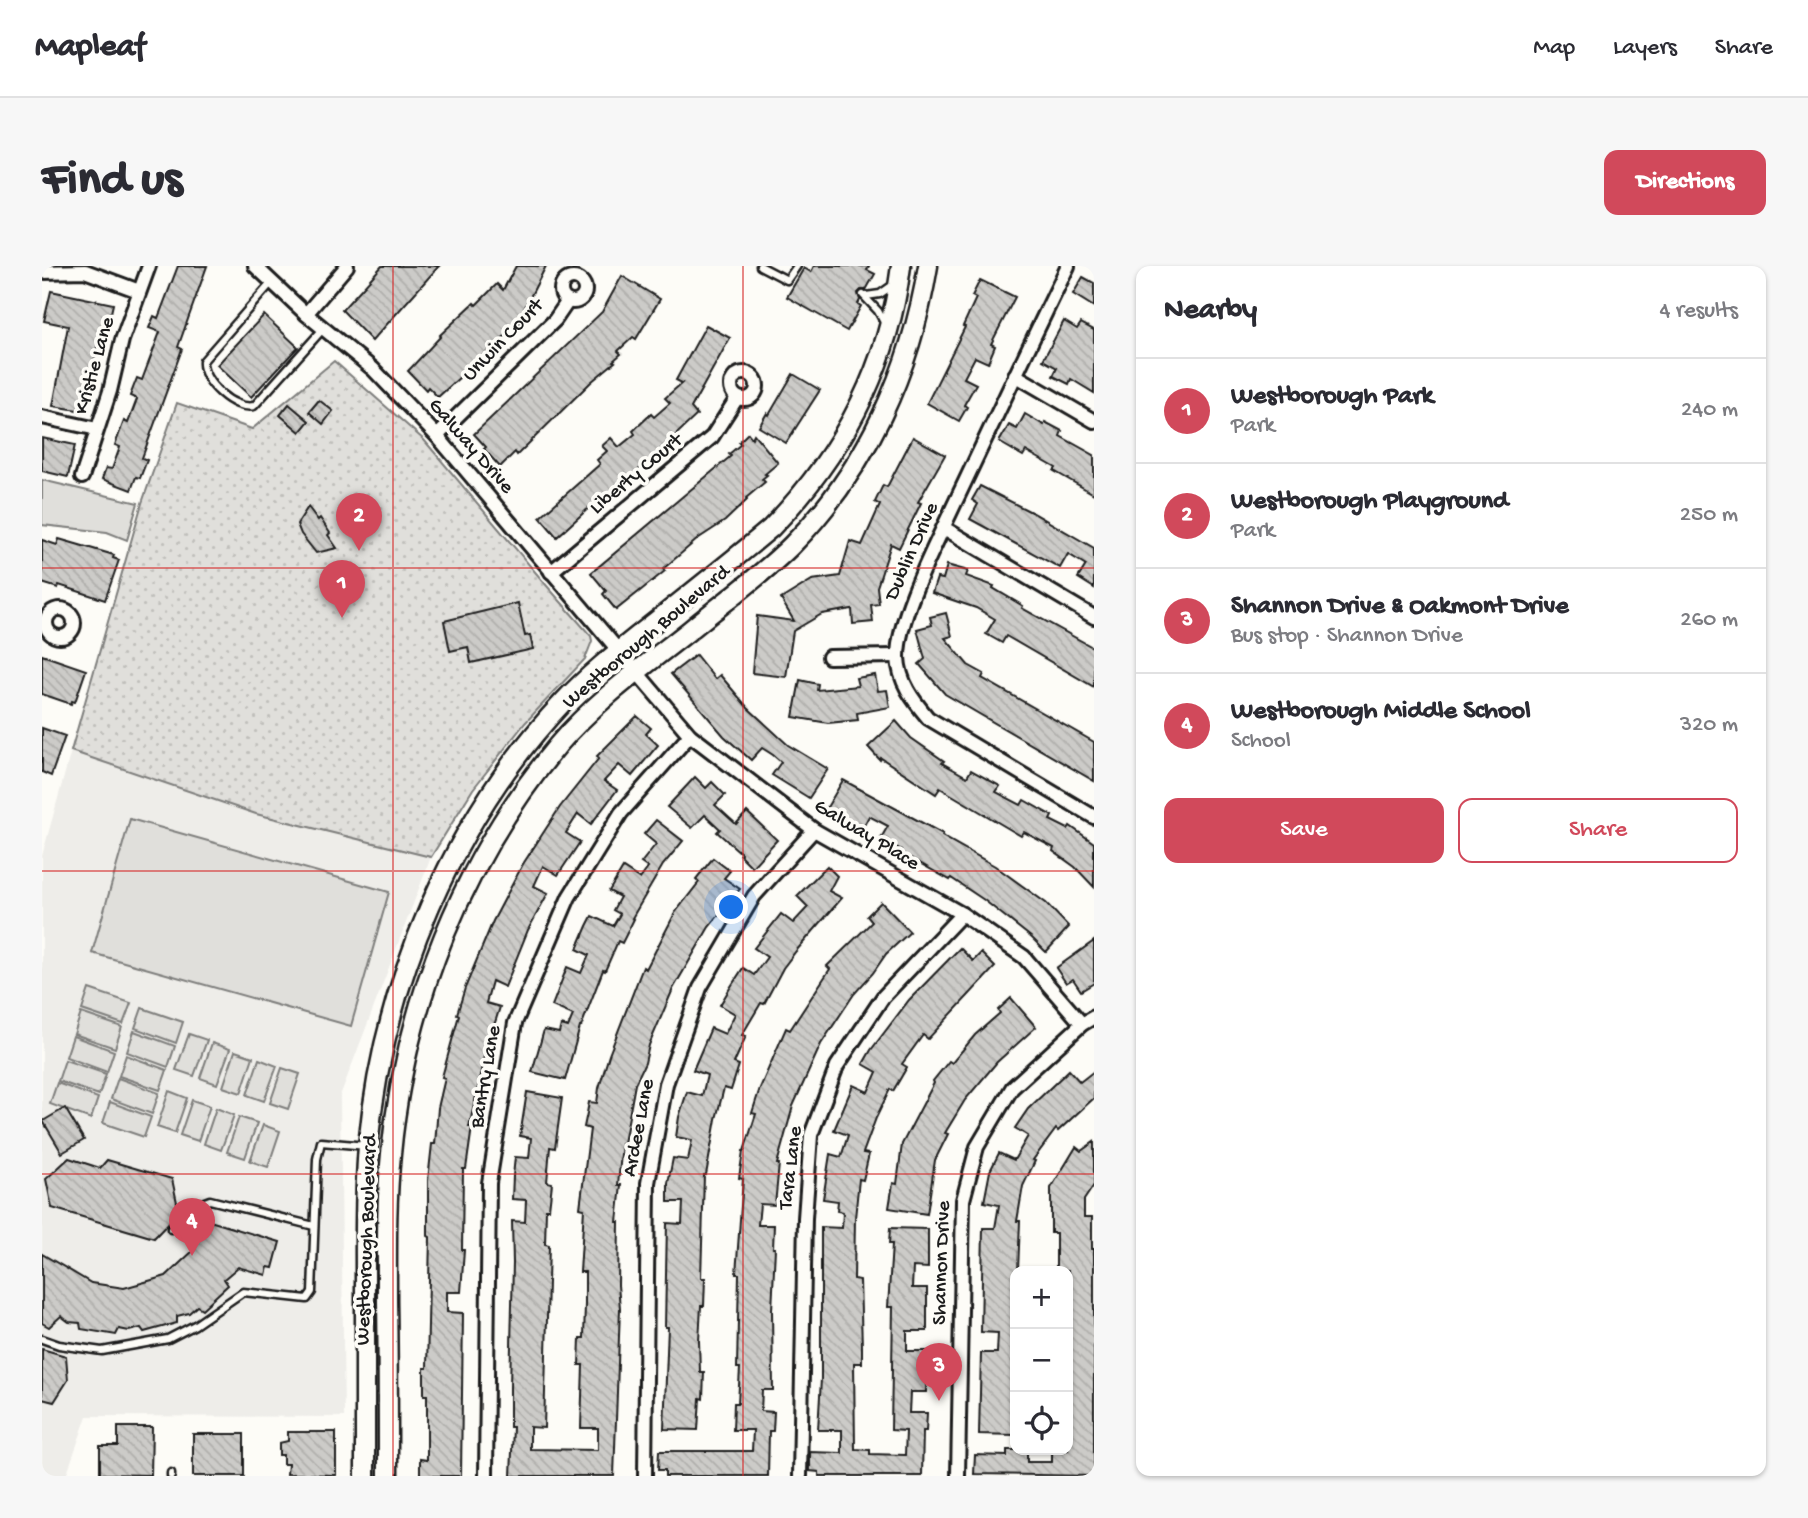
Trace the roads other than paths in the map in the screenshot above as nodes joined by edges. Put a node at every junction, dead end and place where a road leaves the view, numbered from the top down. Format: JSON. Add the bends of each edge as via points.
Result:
{"nodes":[{"id":1,"x":149,"y":266,"type":"edge"},
{"id":2,"x":255,"y":266,"type":"edge"},
{"id":3,"x":347,"y":266,"type":"edge"},
{"id":4,"x":760,"y":266,"type":"edge"},
{"id":5,"x":797,"y":266,"type":"edge"},
{"id":6,"x":928,"y":266,"type":"edge"},
{"id":7,"x":1068,"y":266,"type":"edge"},
{"id":8,"x":42,"y":272,"type":"edge"},
{"id":9,"x":901,"y":272,"type":"edge"},
{"id":10,"x":272,"y":282,"type":"junction"},
{"id":11,"x":139,"y":290,"type":"junction"},
{"id":12,"x":568,"y":301,"type":"dead end"},
{"id":13,"x":306,"y":314,"type":"junction"},
{"id":14,"x":324,"y":329,"type":"junction"},
{"id":15,"x":888,"y":336,"type":"junction"},
{"id":16,"x":1015,"y":375,"type":"junction"},
{"id":17,"x":737,"y":398,"type":"dead end"},
{"id":18,"x":42,"y":417,"type":"edge"},
{"id":19,"x":1094,"y":421,"type":"edge"},
{"id":20,"x":97,"y":429,"type":"junction"},
{"id":21,"x":437,"y":436,"type":"junction"},
{"id":22,"x":82,"y":477,"type":"dead end"},
{"id":23,"x":944,"y":528,"type":"junction"},
{"id":24,"x":551,"y":572,"type":"junction"},
{"id":25,"x":1094,"y":617,"type":"edge"},
{"id":26,"x":619,"y":651,"type":"junction"},
{"id":27,"x":898,"y":656,"type":"junction"},
{"id":28,"x":829,"y":657,"type":"dead end"},
{"id":29,"x":636,"y":673,"type":"junction"},
{"id":30,"x":691,"y":735,"type":"junction"},
{"id":31,"x":1094,"y":817,"type":"edge"},
{"id":32,"x":814,"y":830,"type":"junction"},
{"id":33,"x":962,"y":914,"type":"junction"},
{"id":34,"x":1088,"y":1021,"type":"edge"},
{"id":35,"x":368,"y":1146,"type":"junction"},
{"id":36,"x":314,"y":1226,"type":"junction"},
{"id":37,"x":170,"y":1229,"type":"dead end"},
{"id":38,"x":42,"y":1339,"type":"edge"},
{"id":39,"x":365,"y":1476,"type":"edge"},
{"id":40,"x":388,"y":1476,"type":"edge"},
{"id":41,"x":486,"y":1476,"type":"edge"},
{"id":42,"x":645,"y":1476,"type":"edge"},
{"id":43,"x":800,"y":1476,"type":"edge"},
{"id":44,"x":958,"y":1476,"type":"edge"}],
"edges":[{"from":1,"to":11,"type":"street","name":"Kristie Lane"},
{"from":2,"to":10,"type":"street","name":"Galway Drive"},
{"from":3,"to":13,"type":"street"},
{"from":4,"to":5,"type":"lane","via":[[787,280]]},
{"from":6,"to":29,"type":"main road","name":"Westborough Boulevard","via":[[922,305],[897,382],[864,452],[842,484],[791,546]]},
{"from":7,"to":16,"type":"street","name":"Dublin Drive"},
{"from":8,"to":11,"type":"street","via":[[85,271]]},
{"from":9,"to":15,"type":"main road","name":"Westborough Boulevard"},
{"from":9,"to":15,"type":"lane","via":[[883,293],[864,296],[881,316]]},
{"from":10,"to":13,"type":"street","name":"Galway Drive"},
{"from":10,"to":14,"type":"lane","via":[[203,361],[208,381],[238,405],[254,406]]},
{"from":11,"to":20,"type":"street","name":"Kristie Lane"},
{"from":12,"to":21,"type":"street","name":"Unwin Court","via":[[555,320]]},
{"from":13,"to":14,"type":"street","name":"Galway Drive"},
{"from":14,"to":21,"type":"street","name":"Galway Drive","via":[[373,369]]},
{"from":15,"to":26,"type":"main road","name":"Westborough Boulevard","via":[[841,440],[797,501],[744,551]]},
{"from":16,"to":19,"type":"street"},
{"from":16,"to":23,"type":"street","name":"Dublin Drive"},
{"from":17,"to":24,"type":"street","name":"Liberty Court","via":[[712,437]]},
{"from":18,"to":20,"type":"street"},
{"from":20,"to":22,"type":"street","name":"Kristie Lane"},
{"from":21,"to":24,"type":"street","name":"Galway Drive"},
{"from":23,"to":25,"type":"street"},
{"from":23,"to":27,"type":"street","name":"Dublin Drive","via":[[907,611]]},
{"from":24,"to":26,"type":"street","name":"Galway Drive"},
{"from":26,"to":29,"type":"street","name":"Galway Drive"},
{"from":26,"to":35,"type":"main road","name":"Westborough Boulevard","via":[[565,699],[520,754],[443,881],[415,945],[391,1021]]},
{"from":27,"to":28,"type":"street"},
{"from":27,"to":31,"type":"street","name":"Dublin Drive","via":[[902,678],[928,718]]},
{"from":29,"to":30,"type":"street","name":"Galway Place"},
{"from":29,"to":40,"type":"main road","name":"Westborough Boulevard","via":[[584,717],[517,799],[464,890],[424,989],[396,1110],[388,1187]]},
{"from":30,"to":32,"type":"street","name":"Galway Place"},
{"from":30,"to":41,"type":"street","name":"Bantry Lane","via":[[621,813],[569,897],[515,1023],[489,1183]]},
{"from":32,"to":33,"type":"street","name":"Galway Place"},
{"from":32,"to":42,"type":"street","name":"Ardee Lane","via":[[754,896],[700,988],[666,1084],[648,1183]]},
{"from":33,"to":34,"type":"street","name":"Galway Place","via":[[1024,957]]},
{"from":33,"to":43,"type":"street","name":"Tara Lane","via":[[883,997],[837,1066],[811,1135]]},
{"from":34,"to":44,"type":"street","name":"Shannon Drive","via":[[1012,1088],[977,1147],[963,1200]]},
{"from":35,"to":36,"type":"lane","via":[[321,1142]]},
{"from":35,"to":39,"type":"main road","name":"Westborough Boulevard"},
{"from":36,"to":37,"type":"lane","via":[[209,1200],[192,1207]]},
{"from":36,"to":38,"type":"lane","via":[[312,1292],[307,1299],[243,1292],[168,1339],[102,1351]]}]}
